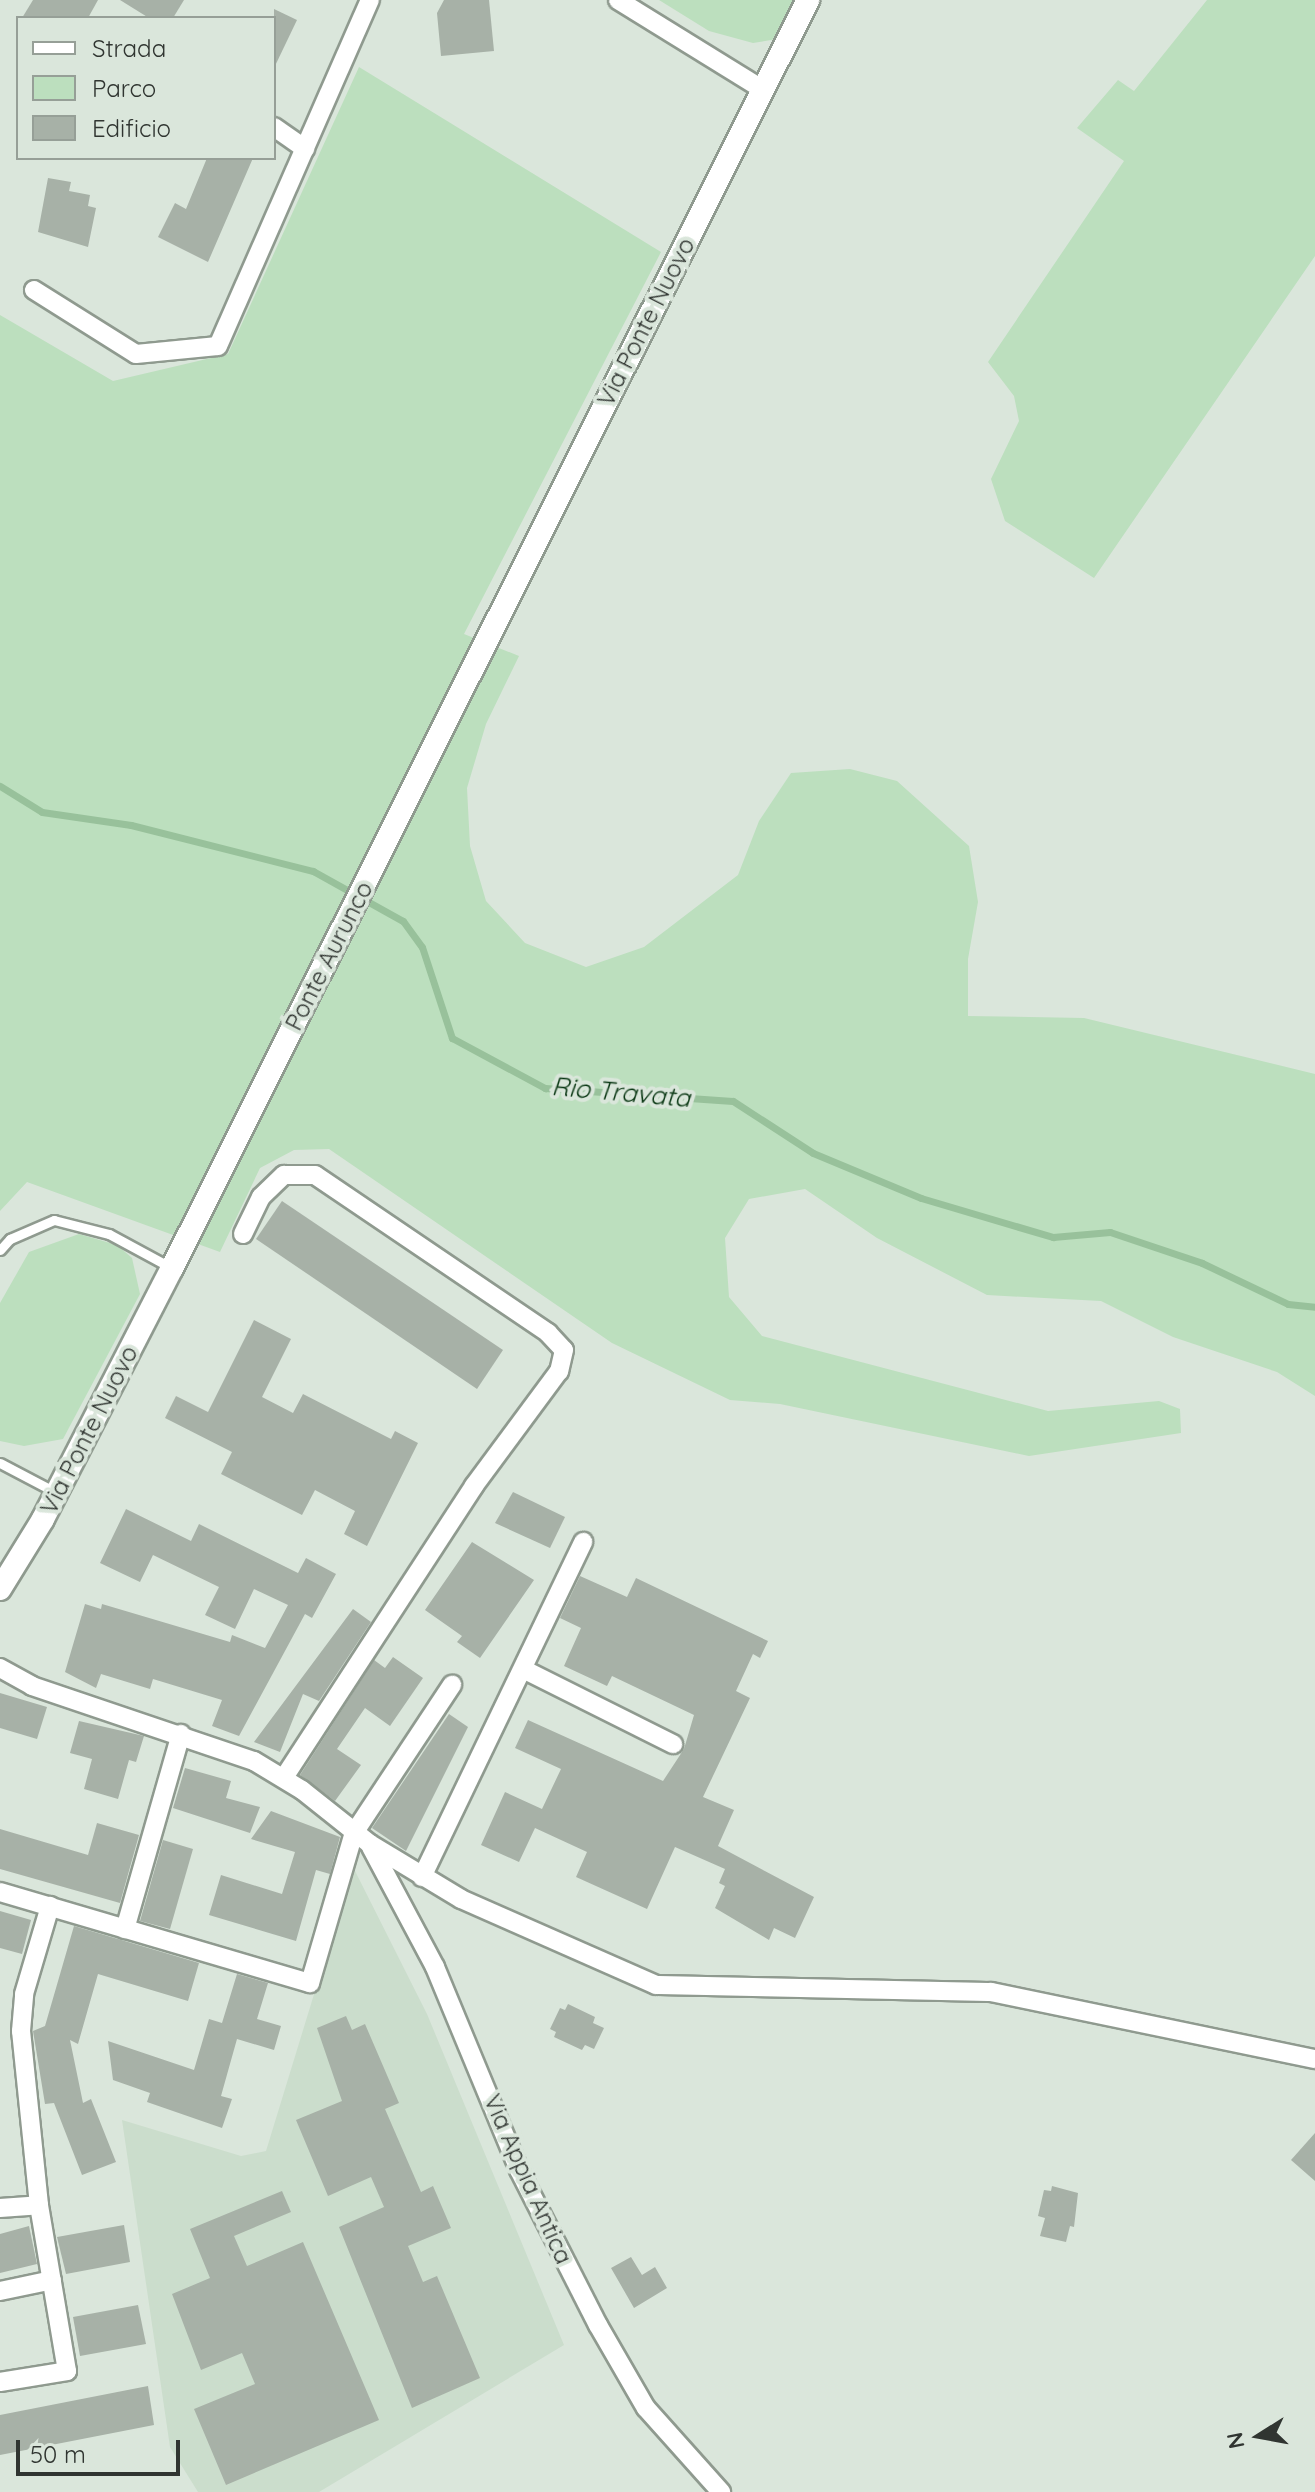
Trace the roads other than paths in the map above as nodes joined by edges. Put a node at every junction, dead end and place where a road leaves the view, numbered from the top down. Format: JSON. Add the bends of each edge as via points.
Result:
{"nodes":[{"id":1,"x":370,"y":0,"type":"edge"},
{"id":2,"x":618,"y":0,"type":"edge"},
{"id":3,"x":808,"y":0,"type":"edge"},
{"id":4,"x":762,"y":89,"type":"junction"},
{"id":5,"x":276,"y":128,"type":"edge"},
{"id":6,"x":305,"y":149,"type":"junction"},
{"id":7,"x":34,"y":290,"type":"dead end"},
{"id":8,"x":487,"y":644,"type":"joint"},
{"id":9,"x":243,"y":1234,"type":"dead end"},
{"id":10,"x":0,"y":1250,"type":"edge"},
{"id":11,"x":172,"y":1268,"type":"junction"},
{"id":12,"x":0,"y":1463,"type":"edge"},
{"id":13,"x":57,"y":1493,"type":"junction"},
{"id":14,"x":583,"y":1542,"type":"dead end"},
{"id":15,"x":0,"y":1589,"type":"edge"},
{"id":16,"x":0,"y":1668,"type":"edge"},
{"id":17,"x":523,"y":1669,"type":"junction"},
{"id":18,"x":452,"y":1685,"type":"dead end"},
{"id":19,"x":181,"y":1734,"type":"junction"},
{"id":20,"x":673,"y":1744,"type":"dead end"},
{"id":21,"x":284,"y":1777,"type":"junction"},
{"id":22,"x":354,"y":1833,"type":"junction"},
{"id":23,"x":370,"y":1844,"type":"junction"},
{"id":24,"x":422,"y":1877,"type":"junction"},
{"id":25,"x":0,"y":1892,"type":"edge"},
{"id":26,"x":50,"y":1906,"type":"junction"},
{"id":27,"x":125,"y":1929,"type":"junction"},
{"id":28,"x":1315,"y":2059,"type":"edge"},
{"id":29,"x":39,"y":2205,"type":"junction"},
{"id":30,"x":0,"y":2208,"type":"edge"},
{"id":31,"x":52,"y":2280,"type":"junction"},
{"id":32,"x":0,"y":2291,"type":"edge"},
{"id":33,"x":0,"y":2382,"type":"edge"},
{"id":34,"x":721,"y":2492,"type":"edge"}],
"edges":[{"from":1,"to":6,"type":"street"},
{"from":2,"to":4,"type":"street"},
{"from":3,"to":4,"type":"street","name":"Via Ponte Nuovo"},
{"from":4,"to":8,"type":"street","name":"Via Ponte Nuovo"},
{"from":5,"to":6,"type":"street"},
{"from":6,"to":7,"type":"street","via":[[218,346],[136,354]]},
{"from":8,"to":11,"type":"street","name":"Ponte Aurunco"},
{"from":9,"to":21,"type":"street","via":[[261,1197],[284,1175],[315,1175],[548,1333],[564,1350],[559,1371],[474,1486]]},
{"from":10,"to":11,"type":"lane","via":[[10,1239],[54,1220],[109,1234]]},
{"from":11,"to":13,"type":"street","name":"Via Ponte Nuovo"},
{"from":12,"to":13,"type":"lane"},
{"from":13,"to":15,"type":"street","name":"Via Ponte Nuovo"},
{"from":14,"to":17,"type":"street"},
{"from":16,"to":19,"type":"street","via":[[32,1686]]},
{"from":17,"to":20,"type":"street"},
{"from":17,"to":24,"type":"street"},
{"from":18,"to":22,"type":"street"},
{"from":19,"to":21,"type":"street"},
{"from":19,"to":27,"type":"street"},
{"from":21,"to":22,"type":"street"},
{"from":22,"to":23,"type":"street"},
{"from":22,"to":27,"type":"street","via":[[310,1983]]},
{"from":23,"to":24,"type":"street"},
{"from":23,"to":34,"type":"street","name":"Via Appia Antica","via":[[435,1967],[519,2170],[598,2325],[646,2408]]},
{"from":24,"to":28,"type":"street","via":[[656,1985],[991,1992]]},
{"from":25,"to":26,"type":"street"},
{"from":26,"to":27,"type":"street"},
{"from":26,"to":29,"type":"street","via":[[24,1994],[21,2031]]},
{"from":29,"to":30,"type":"street"},
{"from":29,"to":31,"type":"street"},
{"from":31,"to":32,"type":"street"},
{"from":31,"to":33,"type":"street","via":[[67,2371]]}]}
